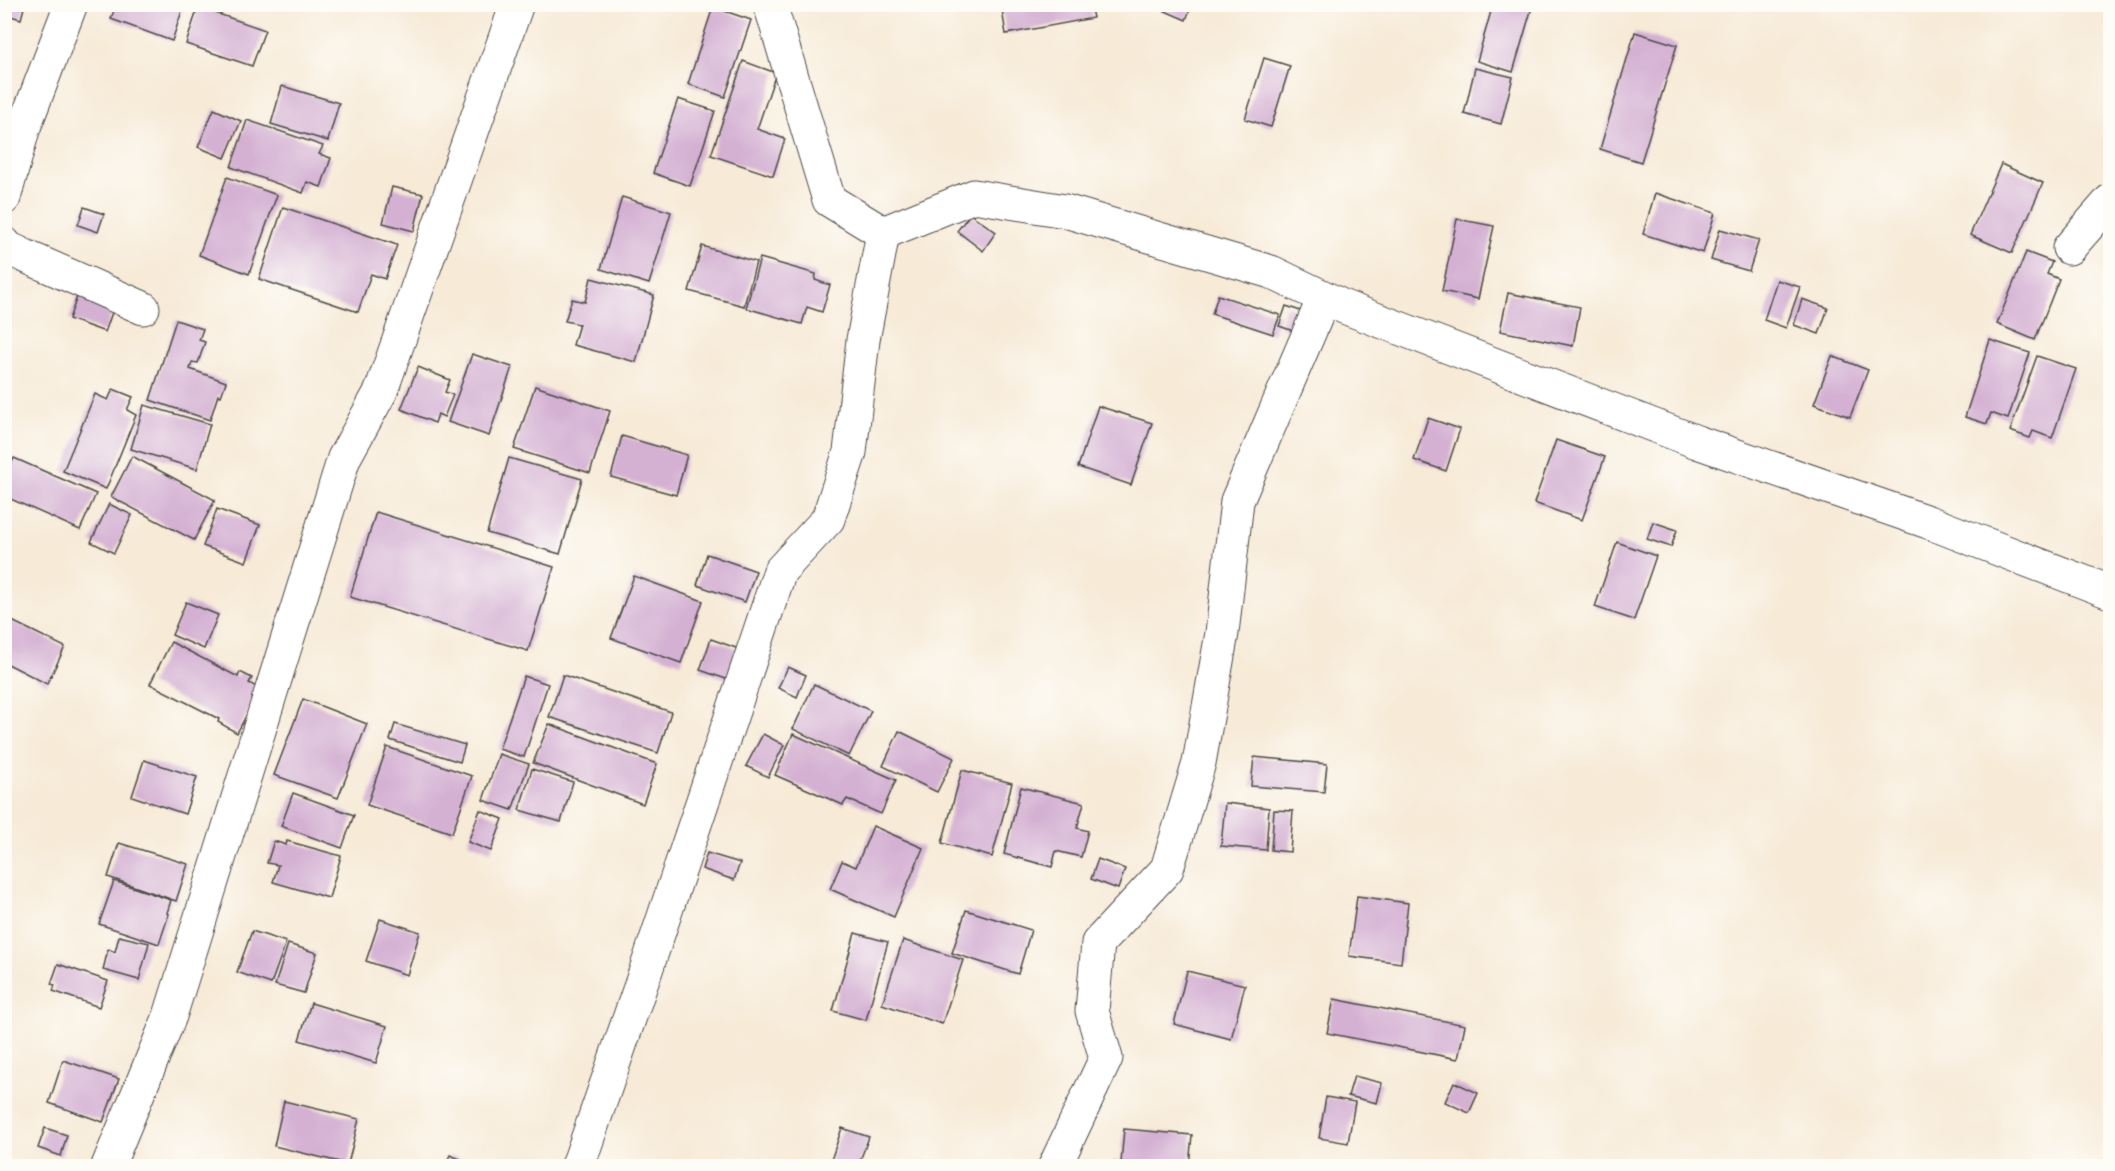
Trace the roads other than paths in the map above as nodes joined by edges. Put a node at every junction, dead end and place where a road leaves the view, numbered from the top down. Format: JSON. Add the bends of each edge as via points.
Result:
{"nodes":[{"id":1,"x":71,"y":4,"type":"edge"},
{"id":2,"x":517,"y":4,"type":"edge"},
{"id":3,"x":770,"y":4,"type":"edge"},
{"id":4,"x":4,"y":198,"type":"edge"},
{"id":5,"x":2110,"y":201,"type":"edge"},
{"id":6,"x":883,"y":233,"type":"junction"},
{"id":7,"x":4,"y":243,"type":"edge"},
{"id":8,"x":2069,"y":248,"type":"dead end"},
{"id":9,"x":1324,"y":298,"type":"junction"},
{"id":10,"x":142,"y":308,"type":"dead end"},
{"id":11,"x":2110,"y":592,"type":"edge"},
{"id":12,"x":108,"y":1167,"type":"edge"},
{"id":13,"x":578,"y":1167,"type":"edge"},
{"id":14,"x":1055,"y":1167,"type":"edge"}],
"edges":[{"from":1,"to":4,"type":"street","via":[[23,130]]},
{"from":2,"to":12,"type":"street","via":[[381,391],[344,458],[170,1016]]},
{"from":3,"to":6,"type":"street","via":[[829,200]]},
{"from":5,"to":8,"type":"street"},
{"from":6,"to":9,"type":"street","via":[[974,196],[1065,211],[1271,272]]},
{"from":6,"to":13,"type":"street","via":[[863,340],[850,452],[828,519],[780,571]]},
{"from":7,"to":10,"type":"street"},
{"from":9,"to":11,"type":"street","via":[[1697,442],[1928,522]]},
{"from":9,"to":14,"type":"street","via":[[1237,501],[1222,633],[1199,763],[1167,869],[1098,943],[1092,1011],[1106,1058]]}]}
